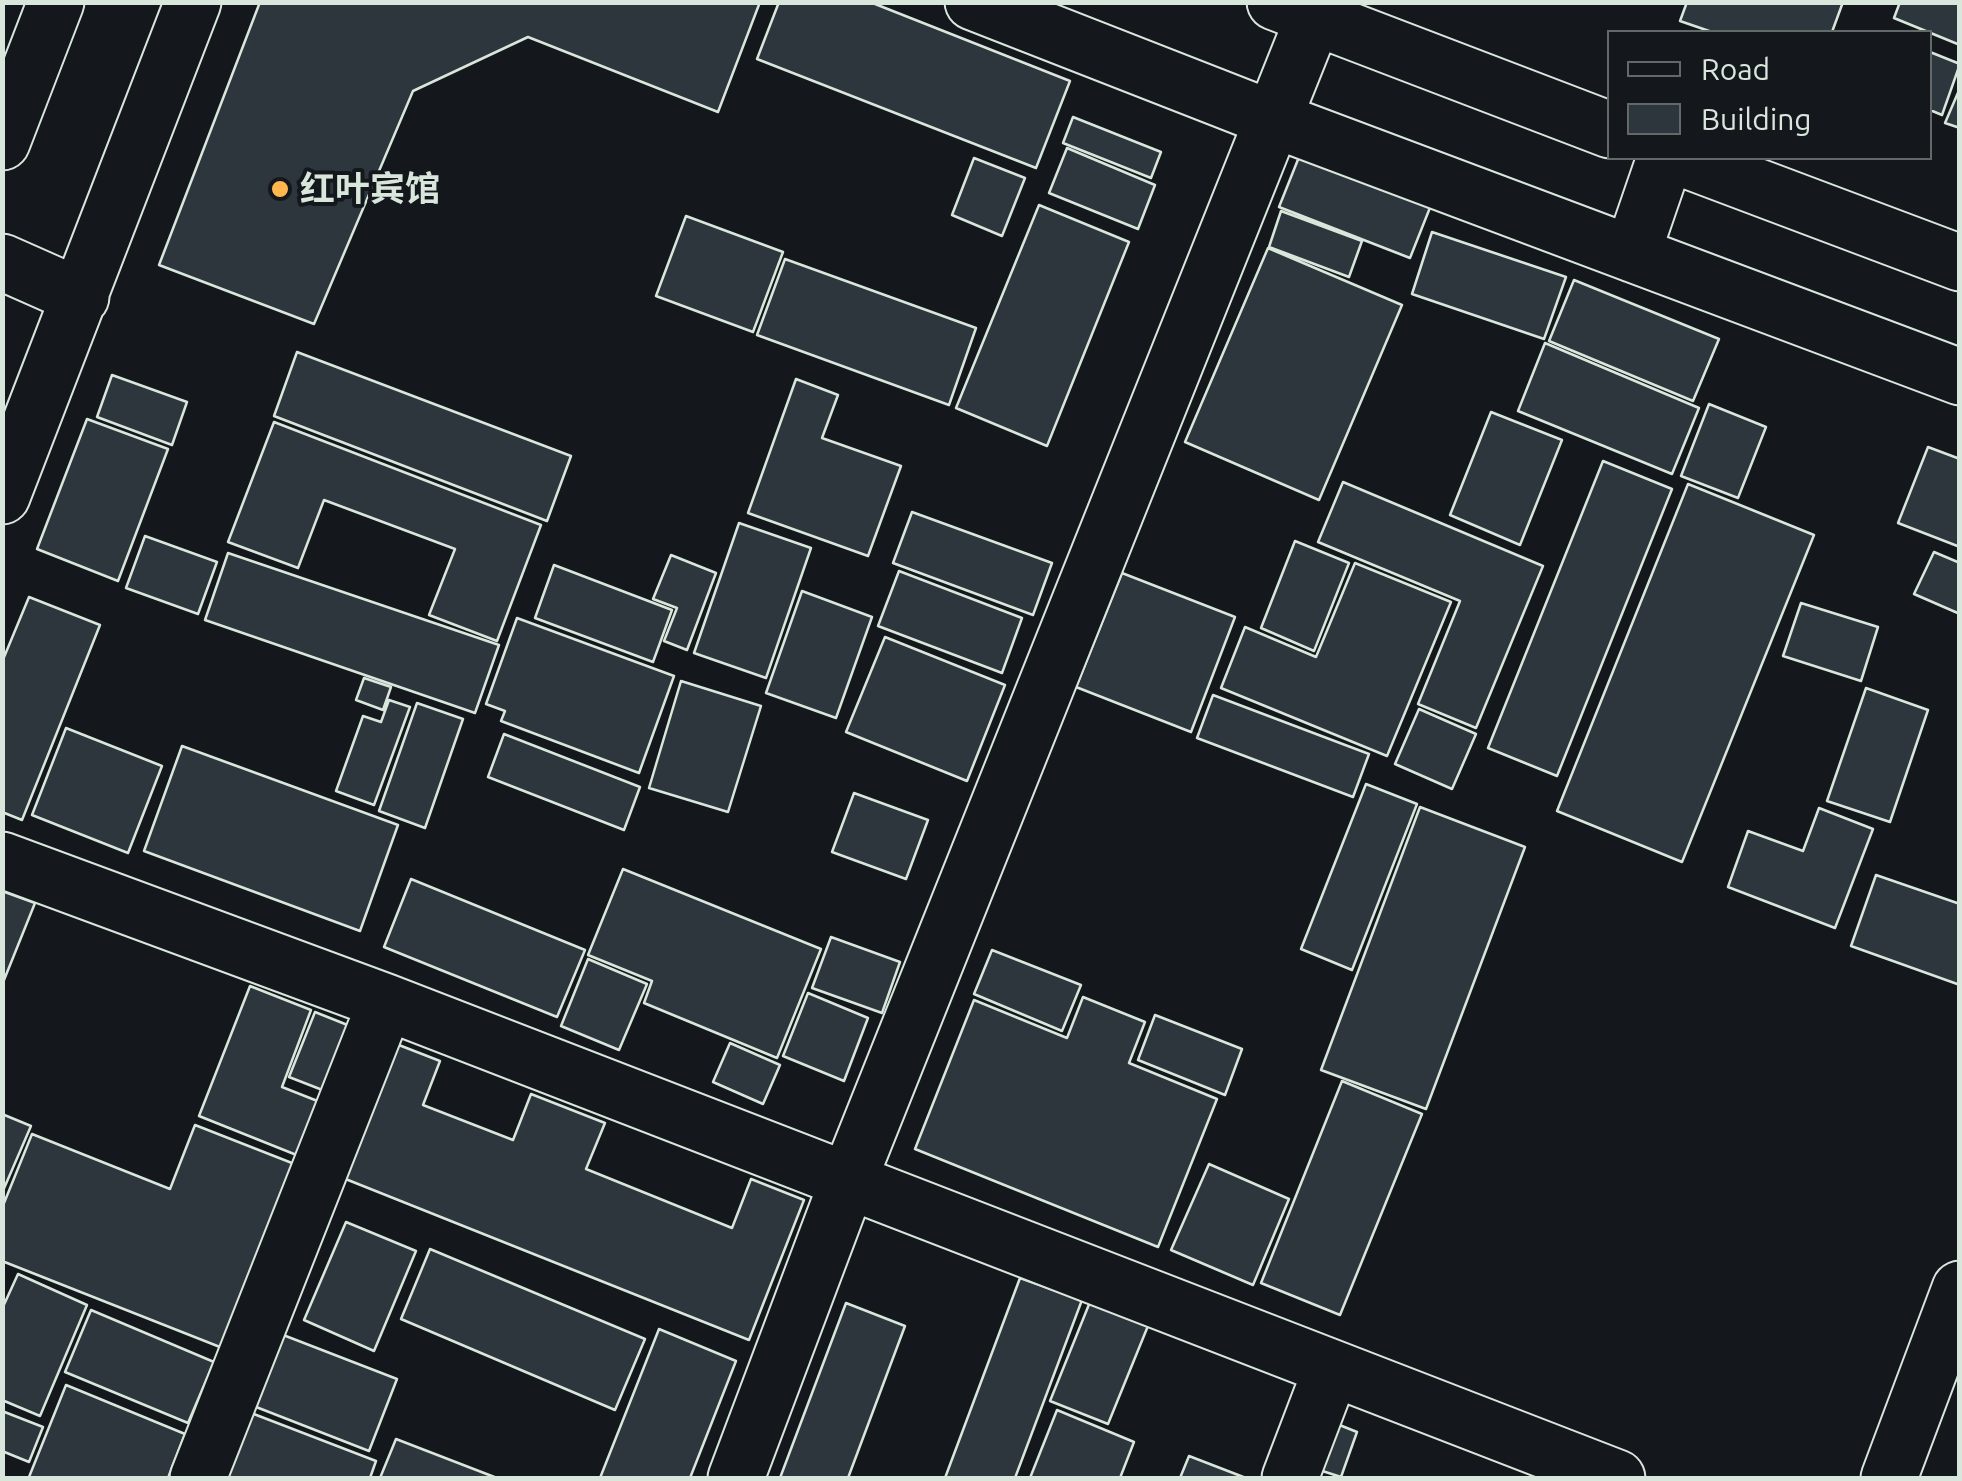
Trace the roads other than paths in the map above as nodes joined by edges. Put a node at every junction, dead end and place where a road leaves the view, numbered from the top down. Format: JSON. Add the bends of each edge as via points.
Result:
{"nodes":[{"id":1,"x":56,"y":2,"type":"edge"},
{"id":2,"x":193,"y":2,"type":"edge"},
{"id":3,"x":973,"y":2,"type":"edge"},
{"id":4,"x":1303,"y":8,"type":"edge"},
{"id":5,"x":1275,"y":120,"type":"junction"},
{"id":6,"x":1607,"y":129,"type":"edge"},
{"id":7,"x":2,"y":142,"type":"edge"},
{"id":8,"x":1664,"y":160,"type":"edge"},
{"id":9,"x":1686,"y":160,"type":"edge"},
{"id":10,"x":1632,"y":254,"type":"junction"},
{"id":11,"x":2,"y":262,"type":"edge"},
{"id":12,"x":1960,"y":263,"type":"edge"},
{"id":13,"x":82,"y":297,"type":"junction"},
{"id":14,"x":1960,"y":377,"type":"edge"},
{"id":15,"x":2,"y":496,"type":"edge"},
{"id":16,"x":2,"y":860,"type":"edge"},
{"id":17,"x":386,"y":1002,"type":"junction"},
{"id":18,"x":848,"y":1180,"type":"junction"},
{"id":19,"x":1960,"y":1289,"type":"edge"},
{"id":20,"x":1332,"y":1368,"type":"junction"},
{"id":21,"x":198,"y":1478,"type":"edge"},
{"id":22,"x":736,"y":1478,"type":"edge"},
{"id":23,"x":1290,"y":1478,"type":"edge"},
{"id":24,"x":1617,"y":1478,"type":"edge"},
{"id":25,"x":1889,"y":1478,"type":"edge"}],
"edges":[{"from":1,"to":7,"type":"street"},
{"from":2,"to":13,"type":"street"},
{"from":3,"to":5,"type":"street"},
{"from":4,"to":5,"type":"street"},
{"from":4,"to":6,"type":"street"},
{"from":5,"to":10,"type":"street"},
{"from":5,"to":18,"type":"street"},
{"from":8,"to":10,"type":"street"},
{"from":9,"to":12,"type":"street"},
{"from":10,"to":14,"type":"street"},
{"from":11,"to":13,"type":"street"},
{"from":13,"to":15,"type":"street"},
{"from":16,"to":17,"type":"street"},
{"from":17,"to":18,"type":"street"},
{"from":17,"to":21,"type":"street"},
{"from":18,"to":20,"type":"street"},
{"from":18,"to":22,"type":"street"},
{"from":19,"to":25,"type":"street"},
{"from":20,"to":23,"type":"street"},
{"from":20,"to":24,"type":"street"}]}
